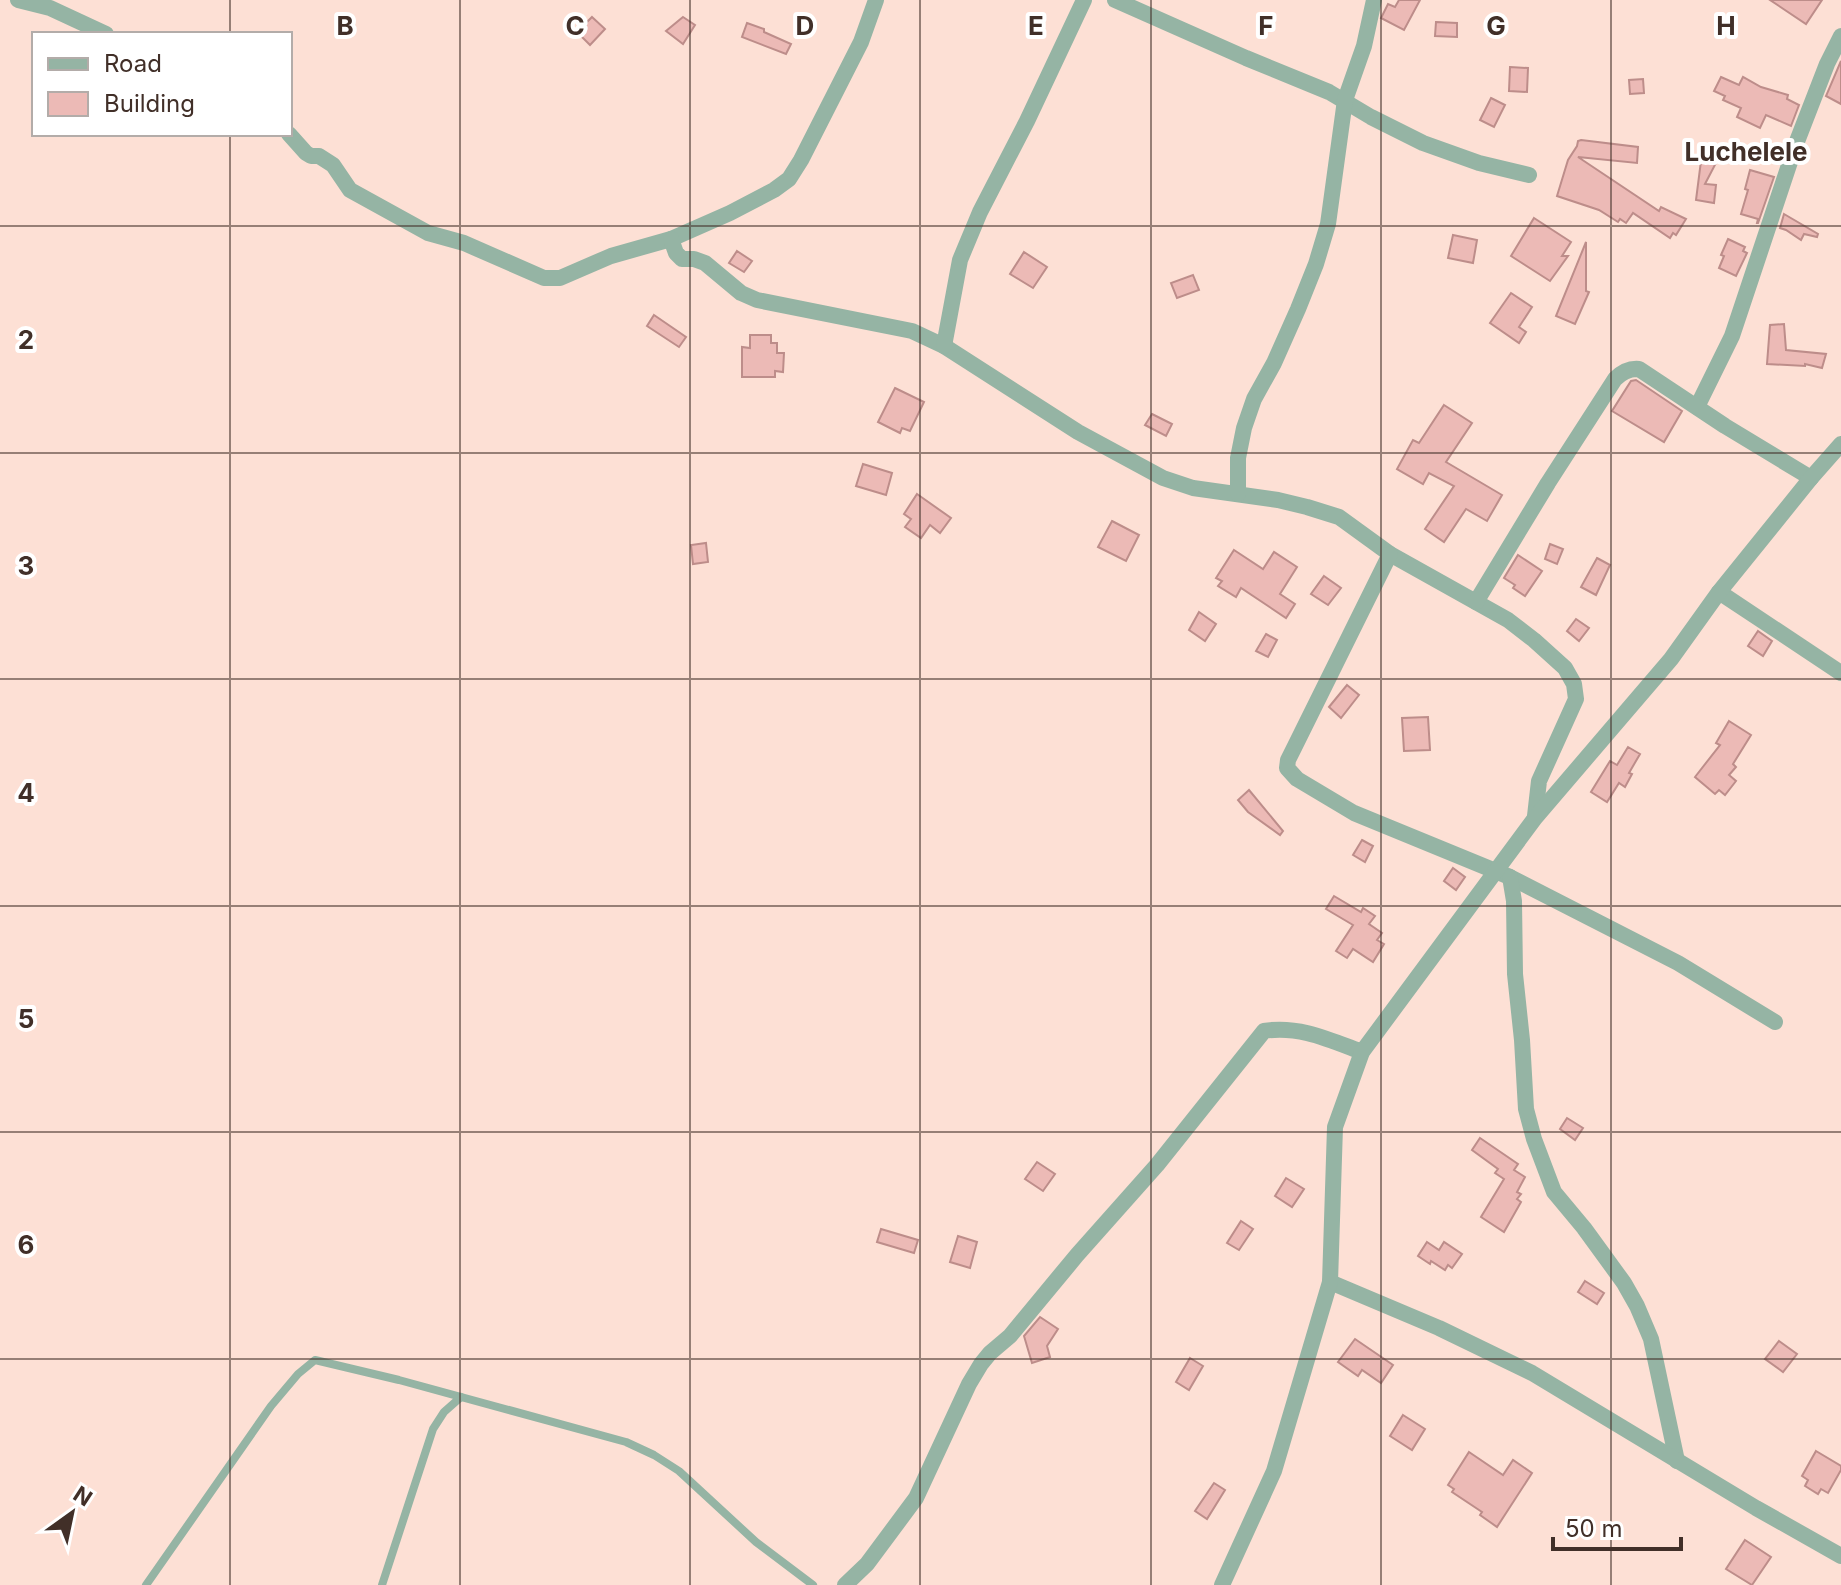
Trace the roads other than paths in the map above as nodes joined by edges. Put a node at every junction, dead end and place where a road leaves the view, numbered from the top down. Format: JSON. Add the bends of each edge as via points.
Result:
{"nodes":[{"id":1,"x":18,"y":0,"type":"edge"},
{"id":2,"x":876,"y":0,"type":"edge"},
{"id":3,"x":1084,"y":0,"type":"edge"},
{"id":4,"x":1115,"y":0,"type":"edge"},
{"id":5,"x":1374,"y":0,"type":"edge"},
{"id":6,"x":102,"y":32,"type":"edge"},
{"id":7,"x":1841,"y":36,"type":"edge"},
{"id":8,"x":1345,"y":100,"type":"junction"},
{"id":9,"x":291,"y":136,"type":"edge"},
{"id":10,"x":1529,"y":175,"type":"dead end"},
{"id":11,"x":671,"y":239,"type":"junction"},
{"id":12,"x":944,"y":346,"type":"junction"},
{"id":13,"x":1697,"y":407,"type":"junction"},
{"id":14,"x":1841,"y":444,"type":"edge"},
{"id":15,"x":1811,"y":478,"type":"junction"},
{"id":16,"x":1238,"y":494,"type":"junction"},
{"id":17,"x":1390,"y":554,"type":"junction"},
{"id":18,"x":1719,"y":592,"type":"junction"},
{"id":19,"x":1476,"y":602,"type":"junction"},
{"id":20,"x":1841,"y":673,"type":"edge"},
{"id":21,"x":1535,"y":818,"type":"junction"},
{"id":22,"x":1502,"y":874,"type":"junction"},
{"id":23,"x":1775,"y":1022,"type":"dead end"},
{"id":24,"x":1362,"y":1052,"type":"junction"},
{"id":25,"x":1330,"y":1282,"type":"junction"},
{"id":26,"x":461,"y":1397,"type":"junction"},
{"id":27,"x":1677,"y":1461,"type":"junction"},
{"id":28,"x":1841,"y":1556,"type":"edge"},
{"id":29,"x":146,"y":1585,"type":"edge"},
{"id":30,"x":382,"y":1585,"type":"edge"},
{"id":31,"x":813,"y":1585,"type":"edge"},
{"id":32,"x":845,"y":1585,"type":"edge"},
{"id":33,"x":1222,"y":1585,"type":"edge"}],
"edges":[{"from":1,"to":6,"type":"street"},
{"from":2,"to":11,"type":"street","via":[[861,42],[789,179]]},
{"from":3,"to":12,"type":"street","via":[[965,248]]},
{"from":4,"to":8,"type":"street"},
{"from":5,"to":8,"type":"street"},
{"from":7,"to":13,"type":"street","via":[[1796,144],[1732,336]]},
{"from":8,"to":10,"type":"street","via":[[1423,143]]},
{"from":8,"to":16,"type":"street","via":[[1328,224],[1298,309],[1244,428]]},
{"from":9,"to":11,"type":"street","via":[[306,153],[333,165],[358,195],[428,233],[473,246],[544,278],[560,278]]},
{"from":11,"to":12,"type":"street","via":[[682,259],[705,263],[757,300],[912,331]]},
{"from":12,"to":16,"type":"street","via":[[1078,432],[1163,478]]},
{"from":13,"to":15,"type":"street"},
{"from":13,"to":19,"type":"street","via":[[1639,369],[1620,374]]},
{"from":14,"to":15,"type":"street"},
{"from":15,"to":18,"type":"street"},
{"from":16,"to":17,"type":"street","via":[[1339,517]]},
{"from":17,"to":19,"type":"street"},
{"from":17,"to":22,"type":"street","via":[[1287,768],[1354,813]]},
{"from":18,"to":20,"type":"street"},
{"from":18,"to":21,"type":"street","via":[[1671,659]]},
{"from":19,"to":21,"type":"street","via":[[1534,640],[1565,668],[1574,684],[1576,699],[1539,781]]},
{"from":21,"to":22,"type":"street"},
{"from":22,"to":23,"type":"street","via":[[1678,963]]},
{"from":22,"to":24,"type":"street"},
{"from":22,"to":27,"type":"street","via":[[1514,901],[1526,1109],[1534,1139],[1554,1192],[1637,1306],[1651,1339]]},
{"from":24,"to":25,"type":"street","via":[[1335,1127]]},
{"from":24,"to":32,"type":"street","via":[[1299,1031],[1264,1031],[1157,1165],[981,1364],[916,1498]]},
{"from":25,"to":27,"type":"street","via":[[1532,1373]]},
{"from":25,"to":33,"type":"street","via":[[1274,1471]]},
{"from":26,"to":29,"type":"lane","via":[[315,1360],[271,1406]]},
{"from":26,"to":30,"type":"lane","via":[[433,1429]]},
{"from":26,"to":31,"type":"lane","via":[[626,1442],[654,1455]]},
{"from":27,"to":28,"type":"street"}]}
